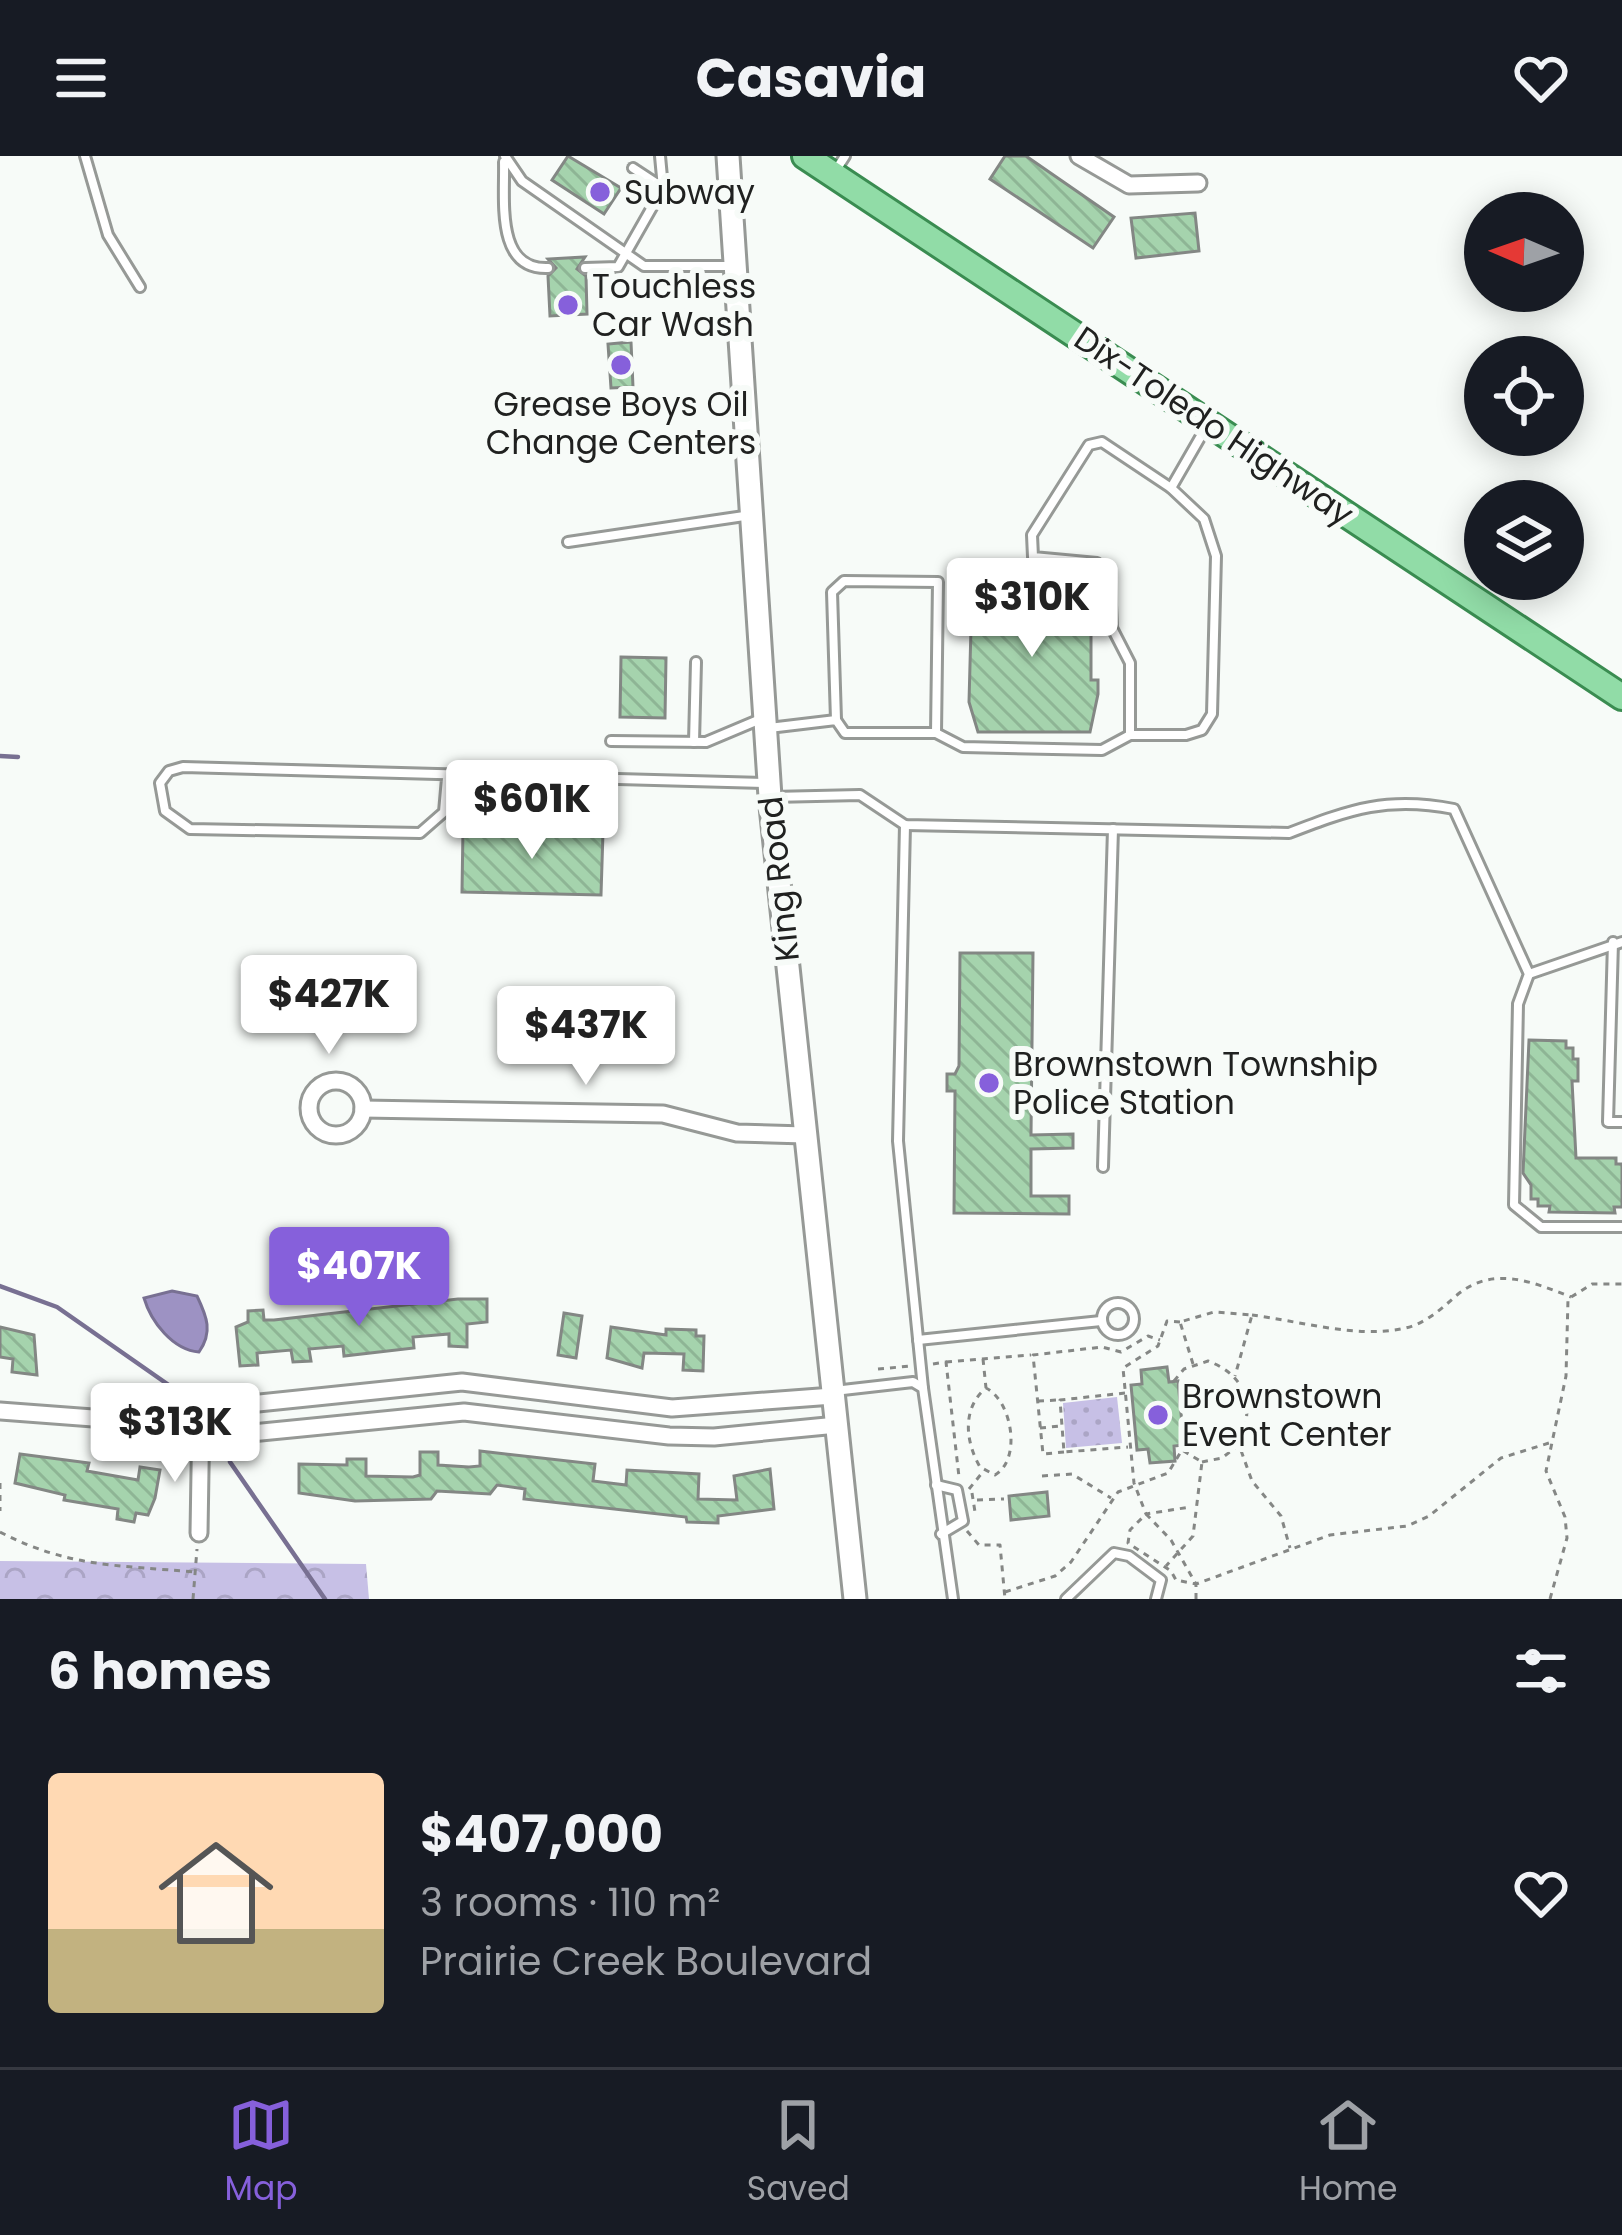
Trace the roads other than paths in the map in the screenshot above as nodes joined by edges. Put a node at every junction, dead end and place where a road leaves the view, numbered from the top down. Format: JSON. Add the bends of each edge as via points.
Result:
{"nodes":[{"id":1,"x":85,"y":156,"type":"edge"},
{"id":2,"x":660,"y":156,"type":"edge"},
{"id":3,"x":728,"y":156,"type":"edge"},
{"id":4,"x":806,"y":156,"type":"edge"},
{"id":5,"x":1079,"y":156,"type":"edge"},
{"id":6,"x":505,"y":158,"type":"edge"},
{"id":7,"x":839,"y":165,"type":"edge"},
{"id":8,"x":633,"y":169,"type":"dead end"},
{"id":9,"x":1198,"y":183,"type":"dead end"},
{"id":10,"x":663,"y":188,"type":"junction"},
{"id":11,"x":626,"y":254,"type":"junction"},
{"id":12,"x":737,"y":266,"type":"junction"},
{"id":13,"x":548,"y":268,"type":"dead end"},
{"id":14,"x":585,"y":268,"type":"dead end"},
{"id":15,"x":140,"y":287,"type":"dead end"},
{"id":16,"x":1208,"y":423,"type":"junction"},
{"id":17,"x":1171,"y":488,"type":"junction"},
{"id":18,"x":752,"y":514,"type":"junction"},
{"id":19,"x":568,"y":542,"type":"dead end"},
{"id":20,"x":696,"y":662,"type":"dead end"},
{"id":21,"x":1619,"y":690,"type":"edge"},
{"id":22,"x":836,"y":720,"type":"junction"},
{"id":23,"x":765,"y":723,"type":"junction"},
{"id":24,"x":936,"y":733,"type":"junction"},
{"id":25,"x":1130,"y":735,"type":"junction"},
{"id":26,"x":610,"y":741,"type":"dead end"},
{"id":27,"x":694,"y":742,"type":"junction"},
{"id":28,"x":447,"y":778,"type":"junction"},
{"id":29,"x":770,"y":790,"type":"junction"},
{"id":30,"x":905,"y":825,"type":"junction"},
{"id":31,"x":1113,"y":830,"type":"junction"},
{"id":32,"x":1617,"y":942,"type":"edge"},
{"id":33,"x":1529,"y":974,"type":"junction"},
{"id":34,"x":363,"y":1109,"type":"dead end"},
{"id":35,"x":1622,"y":1122,"type":"edge"},
{"id":36,"x":805,"y":1136,"type":"junction"},
{"id":37,"x":1103,"y":1167,"type":"dead end"},
{"id":38,"x":1622,"y":1227,"type":"edge"},
{"id":39,"x":1101,"y":1321,"type":"junction"},
{"id":40,"x":918,"y":1340,"type":"junction"},
{"id":41,"x":526,"y":1388,"type":"junction"},
{"id":42,"x":922,"y":1388,"type":"junction"},
{"id":43,"x":376,"y":1390,"type":"junction"},
{"id":44,"x":833,"y":1394,"type":"junction"},
{"id":45,"x":672,"y":1408,"type":"junction"},
{"id":46,"x":201,"y":1409,"type":"junction"},
{"id":47,"x":0,"y":1411,"type":"edge"},
{"id":48,"x":521,"y":1417,"type":"junction"},
{"id":49,"x":380,"y":1419,"type":"junction"},
{"id":50,"x":146,"y":1422,"type":"junction"},
{"id":51,"x":836,"y":1425,"type":"junction"},
{"id":52,"x":669,"y":1436,"type":"junction"},
{"id":53,"x":201,"y":1438,"type":"junction"},
{"id":54,"x":936,"y":1485,"type":"junction"},
{"id":55,"x":941,"y":1534,"type":"junction"},
{"id":56,"x":198,"y":1540,"type":"road end"},
{"id":57,"x":855,"y":1599,"type":"edge"},
{"id":58,"x":953,"y":1599,"type":"edge"},
{"id":59,"x":1066,"y":1599,"type":"edge"},
{"id":60,"x":1156,"y":1599,"type":"edge"}],
"edges":[{"from":1,"to":15,"type":"lane","via":[[108,235]]},
{"from":2,"to":10,"type":"lane"},
{"from":3,"to":12,"type":"main road","name":"King Road"},
{"from":4,"to":7,"type":"main road","name":"Dix-Toledo Highway"},
{"from":5,"to":9,"type":"street","via":[[1129,185]]},
{"from":6,"to":11,"type":"lane","via":[[539,195]]},
{"from":6,"to":13,"type":"lane","via":[[514,256],[530,269]]},
{"from":7,"to":16,"type":"main road","name":"Dix-Toledo Highway"},
{"from":8,"to":10,"type":"lane"},
{"from":10,"to":11,"type":"lane"},
{"from":11,"to":12,"type":"lane","via":[[644,266]]},
{"from":11,"to":14,"type":"lane","via":[[618,267]]},
{"from":12,"to":18,"type":"main road","name":"King Road"},
{"from":16,"to":17,"type":"lane"},
{"from":16,"to":21,"type":"main road","name":"Dix-Toledo Highway"},
{"from":17,"to":25,"type":"lane","via":[[1204,519],[1216,556],[1212,714],[1202,730],[1186,735]]},
{"from":17,"to":25,"type":"lane","via":[[1102,442],[1089,445],[1032,535],[1033,557],[1097,563],[1110,582],[1112,628],[1130,663]]},
{"from":18,"to":19,"type":"lane"},
{"from":18,"to":23,"type":"main road","name":"King Road"},
{"from":20,"to":27,"type":"lane"},
{"from":22,"to":23,"type":"lane"},
{"from":22,"to":24,"type":"lane","via":[[845,733]]},
{"from":22,"to":24,"type":"lane","via":[[832,592],[844,581],[938,582]]},
{"from":23,"to":27,"type":"lane"},
{"from":23,"to":29,"type":"main road","name":"King Road"},
{"from":24,"to":25,"type":"lane","via":[[963,747],[1102,750]]},
{"from":26,"to":27,"type":"lane"},
{"from":28,"to":28,"type":"lane","via":[[183,767],[160,783],[165,811],[190,829],[420,833],[444,812]]},
{"from":28,"to":29,"type":"lane"},
{"from":29,"to":30,"type":"lane","via":[[860,795]]},
{"from":29,"to":36,"type":"main road","name":"King Road"},
{"from":30,"to":31,"type":"lane"},
{"from":30,"to":40,"type":"lane","via":[[898,1141]]},
{"from":31,"to":33,"type":"lane","via":[[1289,833],[1404,799],[1454,808]]},
{"from":31,"to":37,"type":"lane"},
{"from":32,"to":33,"type":"lane"},
{"from":32,"to":35,"type":"lane","via":[[1608,1122]]},
{"from":33,"to":38,"type":"lane","via":[[1518,1004],[1514,1205],[1541,1227]]},
{"from":34,"to":36,"type":"street","via":[[663,1114],[737,1133]]},
{"from":36,"to":44,"type":"main road","name":"King Road"},
{"from":39,"to":39,"type":"lane","via":[[1120,1335],[1134,1316],[1113,1304]]},
{"from":39,"to":40,"type":"lane"},
{"from":40,"to":42,"type":"lane"},
{"from":41,"to":43,"type":"street","via":[[462,1382]]},
{"from":41,"to":45,"type":"street"},
{"from":41,"to":48,"type":"street"},
{"from":42,"to":44,"type":"lane","via":[[914,1382]]},
{"from":42,"to":54,"type":"lane"},
{"from":43,"to":46,"type":"street"},
{"from":43,"to":49,"type":"street"},
{"from":44,"to":45,"type":"street"},
{"from":44,"to":51,"type":"main road","name":"King Road"},
{"from":45,"to":52,"type":"street"},
{"from":46,"to":50,"type":"street"},
{"from":46,"to":53,"type":"street"},
{"from":47,"to":50,"type":"street"},
{"from":48,"to":49,"type":"street"},
{"from":48,"to":52,"type":"street"},
{"from":49,"to":53,"type":"street"},
{"from":50,"to":53,"type":"street"},
{"from":51,"to":52,"type":"street"},
{"from":51,"to":57,"type":"main road","name":"King Road"},
{"from":53,"to":56,"type":"street"},
{"from":54,"to":55,"type":"lane"},
{"from":54,"to":55,"type":"lane","via":[[957,1490],[965,1513]]},
{"from":55,"to":58,"type":"lane"},
{"from":59,"to":60,"type":"lane","via":[[1114,1553],[1161,1580]]}]}
